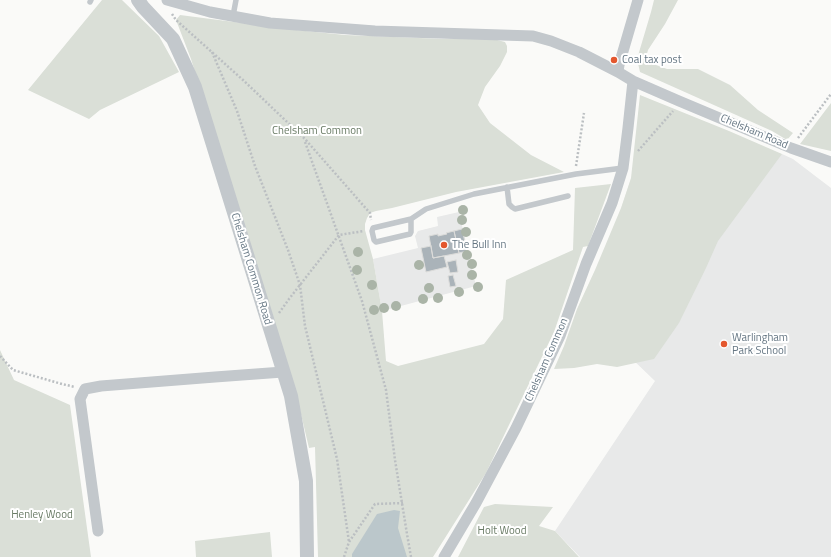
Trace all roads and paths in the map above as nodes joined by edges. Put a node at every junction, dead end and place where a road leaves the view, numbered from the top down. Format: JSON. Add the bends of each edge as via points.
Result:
{"nodes":[{"id":1,"x":138,"y":0,"type":"edge"},
{"id":2,"x":236,"y":0,"type":"edge"},
{"id":3,"x":638,"y":0,"type":"edge"},
{"id":4,"x":168,"y":5,"type":"edge"},
{"id":5,"x":233,"y":16,"type":"junction"},
{"id":6,"x":212,"y":52,"type":"junction"},
{"id":7,"x":618,"y":72,"type":"junction"},
{"id":8,"x":633,"y":81,"type":"junction"},
{"id":9,"x":831,"y":94,"type":"edge"},
{"id":10,"x":677,"y":104,"type":"junction"},
{"id":11,"x":584,"y":113,"type":"dead end"},
{"id":12,"x":305,"y":139,"type":"junction"},
{"id":13,"x":794,"y":144,"type":"dead end"},
{"id":14,"x":638,"y":151,"type":"dead end"},
{"id":15,"x":831,"y":162,"type":"edge"},
{"id":16,"x":623,"y":168,"type":"junction"},
{"id":17,"x":576,"y":174,"type":"junction"},
{"id":18,"x":506,"y":187,"type":"junction"},
{"id":19,"x":568,"y":196,"type":"dead end"},
{"id":20,"x":411,"y":219,"type":"junction"},
{"id":21,"x":373,"y":228,"type":"junction"},
{"id":22,"x":365,"y":230,"type":"dead end"},
{"id":23,"x":339,"y":235,"type":"junction"},
{"id":24,"x":300,"y":285,"type":"junction"},
{"id":25,"x":270,"y":327,"type":"junction"},
{"id":26,"x":0,"y":356,"type":"edge"},
{"id":27,"x":283,"y":372,"type":"junction"},
{"id":28,"x":85,"y":389,"type":"junction"},
{"id":29,"x":403,"y":503,"type":"junction"},
{"id":30,"x":98,"y":531,"type":"dead end"},
{"id":31,"x":350,"y":542,"type":"junction"},
{"id":32,"x":307,"y":557,"type":"edge"},
{"id":33,"x":344,"y":557,"type":"edge"},
{"id":34,"x":412,"y":557,"type":"edge"},
{"id":35,"x":444,"y":557,"type":"edge"}],
"edges":[{"from":1,"to":25,"type":"street","name":"Chelsham Common Road","via":[[173,39],[195,87]]},
{"from":2,"to":5,"type":"lane"},
{"from":3,"to":7,"type":"street"},
{"from":4,"to":5,"type":"street"},
{"from":4,"to":6,"type":"path","via":[[176,20]]},
{"from":5,"to":7,"type":"street","via":[[270,23],[376,31],[533,36],[579,52]]},
{"from":6,"to":12,"type":"path"},
{"from":6,"to":24,"type":"path","via":[[237,111]]},
{"from":7,"to":8,"type":"street"},
{"from":8,"to":10,"type":"street"},
{"from":8,"to":16,"type":"street","name":"Chelsham Common"},
{"from":9,"to":13,"type":"path"},
{"from":10,"to":14,"type":"path"},
{"from":10,"to":15,"type":"street","name":"Chelsham Road"},
{"from":11,"to":17,"type":"path"},
{"from":12,"to":21,"type":"path","via":[[370,213]]},
{"from":12,"to":23,"type":"path"},
{"from":16,"to":17,"type":"lane"},
{"from":16,"to":35,"type":"street","name":"Chelsham Common","via":[[560,336],[516,428]]},
{"from":17,"to":18,"type":"lane"},
{"from":18,"to":19,"type":"lane","via":[[512,208]]},
{"from":18,"to":20,"type":"lane","via":[[426,209]]},
{"from":20,"to":21,"type":"lane"},
{"from":20,"to":21,"type":"lane","via":[[410,234],[376,242]]},
{"from":22,"to":23,"type":"path"},
{"from":23,"to":24,"type":"path"},
{"from":23,"to":29,"type":"path","via":[[362,301],[386,390]]},
{"from":24,"to":25,"type":"path"},
{"from":24,"to":31,"type":"path","via":[[305,326],[337,459]]},
{"from":25,"to":27,"type":"street","name":"Chelsham Common Road"},
{"from":26,"to":28,"type":"path","via":[[14,370]]},
{"from":27,"to":28,"type":"street"},
{"from":27,"to":32,"type":"street","name":"Chelsham Common Road","via":[[291,396],[306,481]]},
{"from":28,"to":30,"type":"street","via":[[80,399]]},
{"from":29,"to":31,"type":"path","via":[[375,504]]},
{"from":29,"to":34,"type":"path"},
{"from":31,"to":33,"type":"path"}]}
